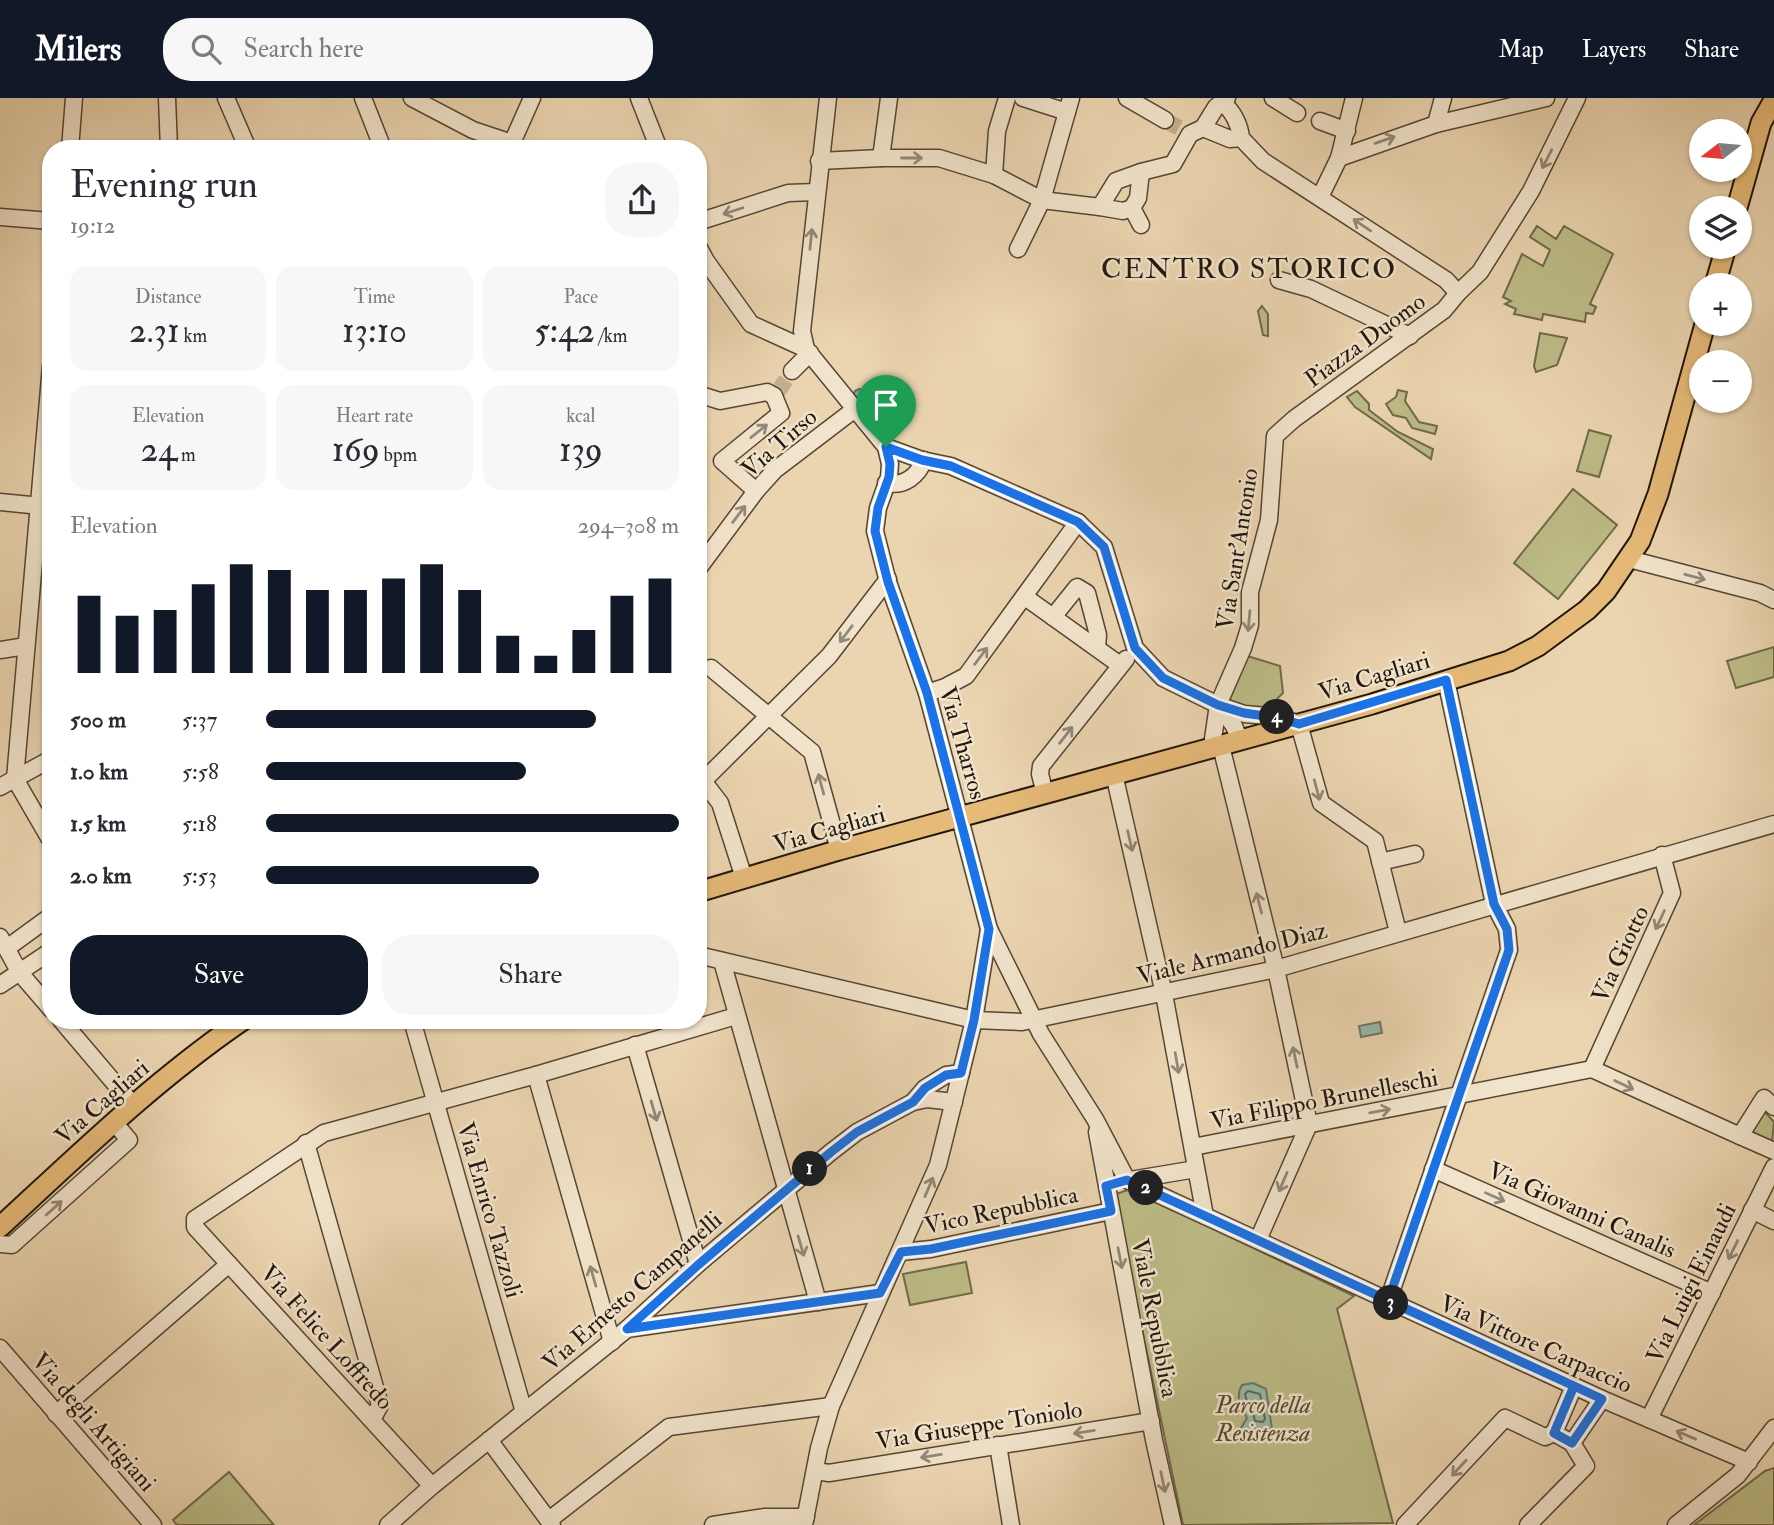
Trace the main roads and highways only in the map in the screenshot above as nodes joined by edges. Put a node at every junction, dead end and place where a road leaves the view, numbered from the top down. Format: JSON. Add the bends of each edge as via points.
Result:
{"nodes":[{"id":1,"x":1758,"y":98,"type":"edge"},
{"id":2,"x":1772,"y":99,"type":"edge"},
{"id":3,"x":1761,"y":123,"type":"junction"},
{"id":4,"x":1740,"y":196,"type":"edge"},
{"id":5,"x":1702,"y":336,"type":"edge"},
{"id":6,"x":707,"y":889,"type":"edge"},
{"id":7,"x":210,"y":1029,"type":"edge"},
{"id":8,"x":231,"y":1029,"type":"edge"},
{"id":9,"x":0,"y":1209,"type":"edge"},
{"id":10,"x":0,"y":1227,"type":"edge"}],
"edges":[{"from":1,"to":3,"type":"main road"},
{"from":2,"to":3,"type":"main road"},
{"from":3,"to":4,"type":"main road"},
{"from":5,"to":6,"type":"main road","name":"Via Cagliari","via":[[1658,494],[1640,541],[1606,591],[1538,646],[1509,661],[1299,724]]},
{"from":7,"to":9,"type":"main road","name":"Via Cagliari"},
{"from":8,"to":10,"type":"main road","name":"Via Cagliari","via":[[114,1122]]}]}
